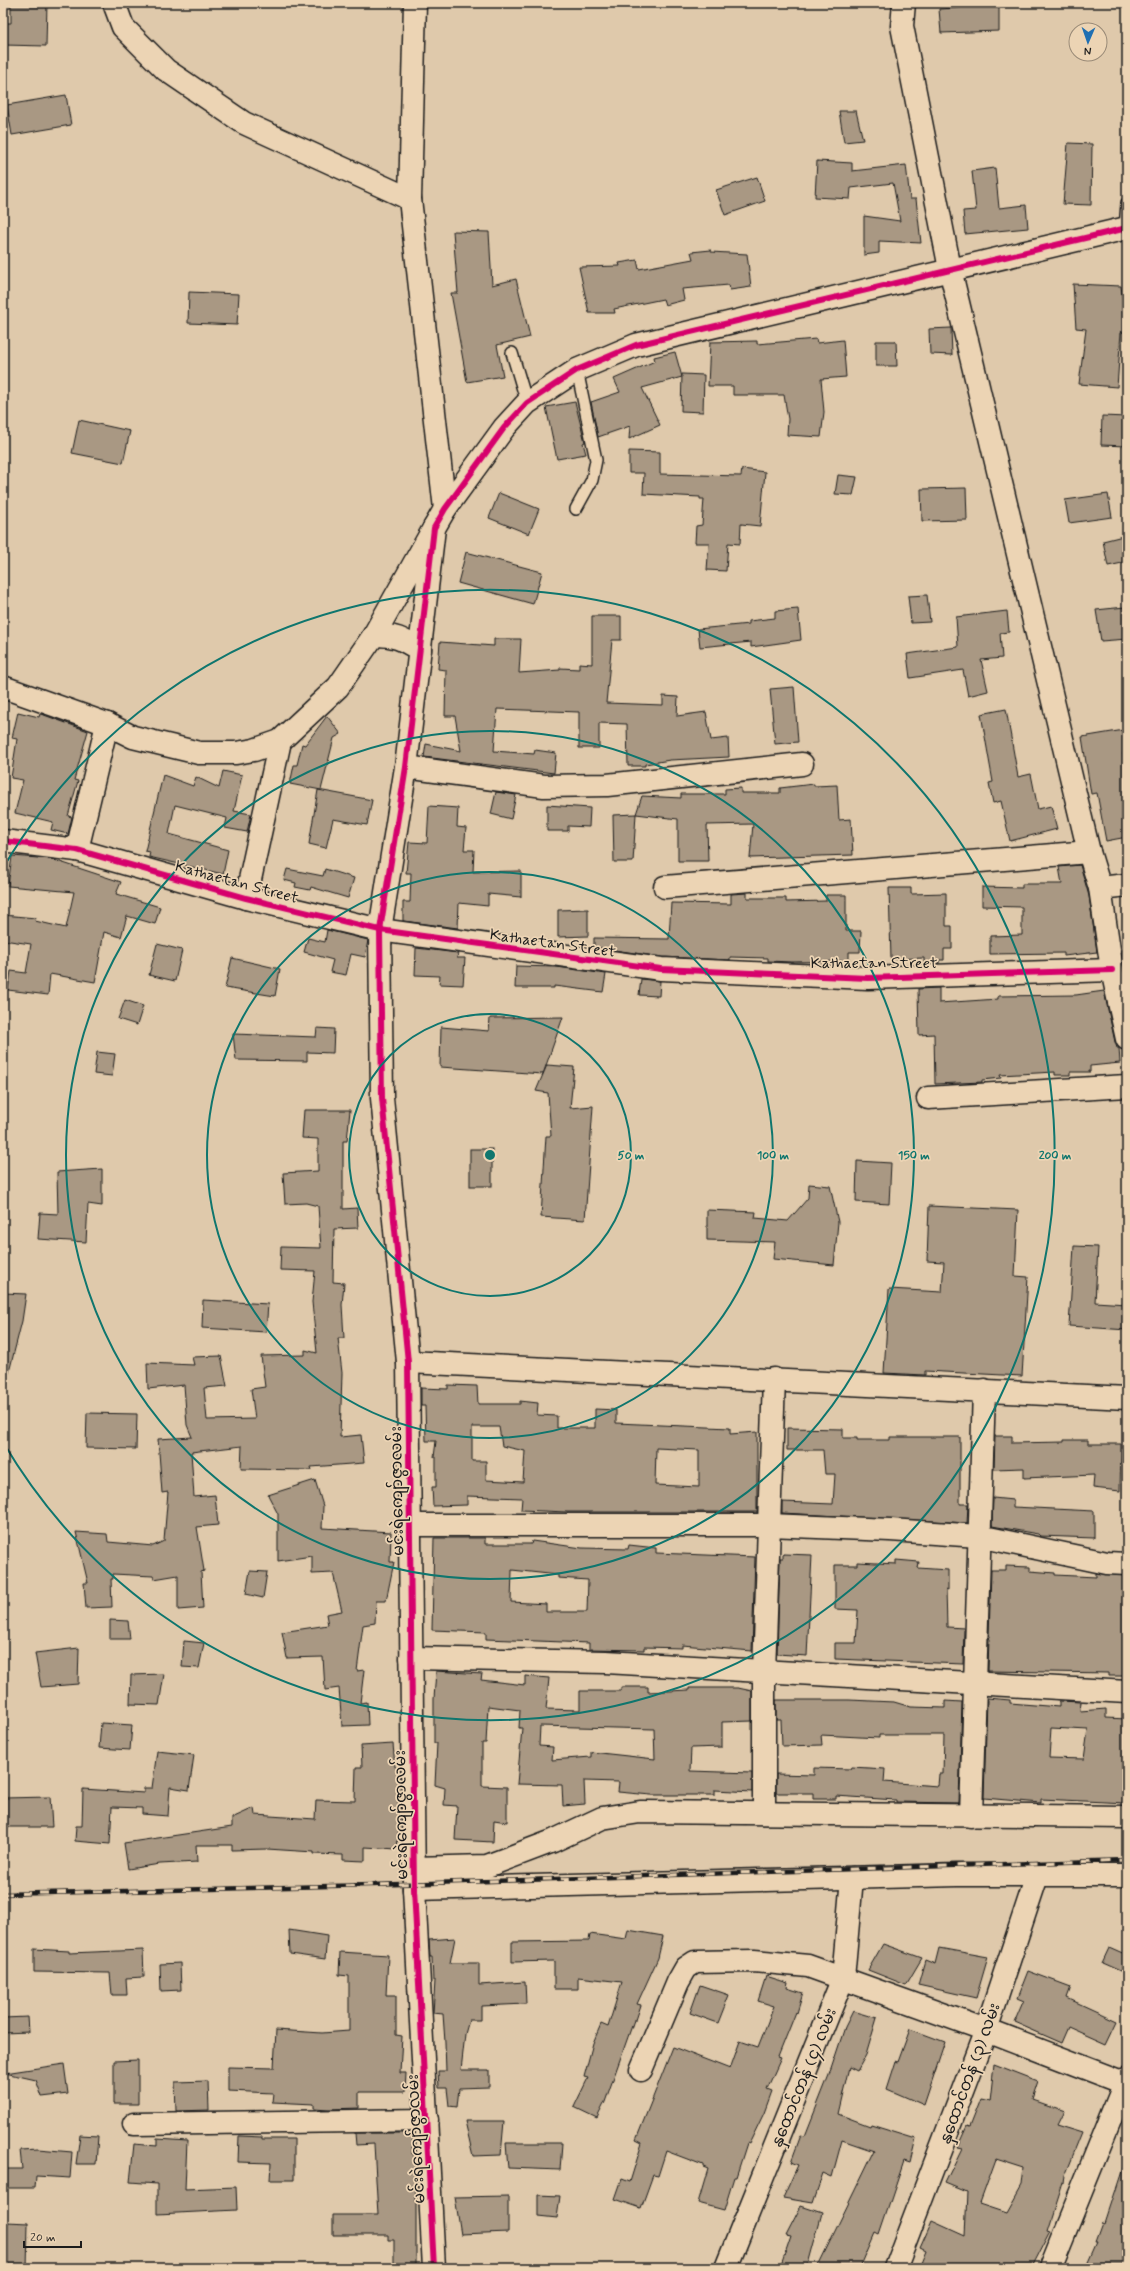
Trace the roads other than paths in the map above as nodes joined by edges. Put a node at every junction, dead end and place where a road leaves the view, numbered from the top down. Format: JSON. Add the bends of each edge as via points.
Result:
{"nodes":[{"id":1,"x":114,"y":3,"type":"edge"},
{"id":2,"x":415,"y":3,"type":"edge"},
{"id":3,"x":904,"y":3,"type":"edge"},
{"id":4,"x":410,"y":199,"type":"junction"},
{"id":5,"x":1127,"y":203,"type":"edge"},
{"id":6,"x":1126,"y":228,"type":"edge"},
{"id":7,"x":950,"y":269,"type":"junction"},
{"id":8,"x":512,"y":353,"type":"dead end"},
{"id":9,"x":577,"y":370,"type":"junction"},
{"id":10,"x":527,"y":402,"type":"junction"},
{"id":11,"x":445,"y":508,"type":"junction"},
{"id":12,"x":576,"y":509,"type":"dead end"},
{"id":13,"x":434,"y":528,"type":"junction"},
{"id":14,"x":374,"y":635,"type":"junction"},
{"id":15,"x":420,"y":650,"type":"junction"},
{"id":16,"x":3,"y":687,"type":"edge"},
{"id":17,"x":106,"y":724,"type":"junction"},
{"id":18,"x":280,"y":741,"type":"junction"},
{"id":19,"x":802,"y":764,"type":"dead end"},
{"id":20,"x":406,"y":767,"type":"junction"},
{"id":21,"x":3,"y":841,"type":"edge"},
{"id":22,"x":77,"y":850,"type":"junction"},
{"id":23,"x":1090,"y":852,"type":"junction"},
{"id":24,"x":1127,"y":885,"type":"edge"},
{"id":25,"x":665,"y":887,"type":"dead end"},
{"id":26,"x":1100,"y":888,"type":"junction"},
{"id":27,"x":246,"y":898,"type":"junction"},
{"id":28,"x":380,"y":930,"type":"junction"},
{"id":29,"x":1112,"y":970,"type":"junction"},
{"id":30,"x":1127,"y":1038,"type":"edge"},
{"id":31,"x":1127,"y":1086,"type":"edge"},
{"id":32,"x":928,"y":1098,"type":"dead end"},
{"id":33,"x":408,"y":1362,"type":"junction"},
{"id":34,"x":774,"y":1378,"type":"junction"},
{"id":35,"x":984,"y":1390,"type":"junction"},
{"id":36,"x":1127,"y":1398,"type":"edge"},
{"id":37,"x":410,"y":1525,"type":"junction"},
{"id":38,"x":769,"y":1525,"type":"junction"},
{"id":39,"x":979,"y":1536,"type":"junction"},
{"id":40,"x":1127,"y":1564,"type":"edge"},
{"id":41,"x":411,"y":1658,"type":"junction"},
{"id":42,"x":764,"y":1672,"type":"junction"},
{"id":43,"x":974,"y":1684,"type":"junction"},
{"id":44,"x":1127,"y":1692,"type":"edge"},
{"id":45,"x":764,"y":1812,"type":"junction"},
{"id":46,"x":971,"y":1816,"type":"junction"},
{"id":47,"x":1127,"y":1817,"type":"edge"},
{"id":48,"x":1127,"y":1875,"type":"edge"},
{"id":49,"x":1036,"y":1876,"type":"junction"},
{"id":50,"x":414,"y":1878,"type":"junction"},
{"id":51,"x":852,"y":1878,"type":"junction"},
{"id":52,"x":843,"y":1978,"type":"junction"},
{"id":53,"x":986,"y":2030,"type":"junction"},
{"id":54,"x":641,"y":2070,"type":"dead end"},
{"id":55,"x":1126,"y":2082,"type":"edge"},
{"id":56,"x":427,"y":2120,"type":"junction"},
{"id":57,"x":134,"y":2124,"type":"dead end"},
{"id":58,"x":434,"y":2268,"type":"edge"},
{"id":59,"x":726,"y":2268,"type":"edge"},
{"id":60,"x":895,"y":2268,"type":"edge"},
{"id":61,"x":1050,"y":2268,"type":"edge"}],
"edges":[{"from":1,"to":4,"type":"street","via":[[123,27],[166,70],[244,123]]},
{"from":2,"to":4,"type":"street"},
{"from":3,"to":7,"type":"street","via":[[902,26]]},
{"from":4,"to":11,"type":"street"},
{"from":5,"to":6,"type":"lane"},
{"from":6,"to":7,"type":"street"},
{"from":7,"to":9,"type":"street","via":[[636,345]]},
{"from":7,"to":23,"type":"street"},
{"from":8,"to":10,"type":"lane"},
{"from":9,"to":10,"type":"street"},
{"from":9,"to":12,"type":"lane","via":[[596,460],[592,480]]},
{"from":10,"to":11,"type":"street","via":[[504,428]]},
{"from":11,"to":13,"type":"street"},
{"from":13,"to":14,"type":"street"},
{"from":13,"to":15,"type":"street","name":"မင်းရဲကျော်ဇွာလမ်း"},
{"from":14,"to":15,"type":"street","via":[[393,635]]},
{"from":14,"to":18,"type":"street","via":[[338,687]]},
{"from":15,"to":20,"type":"street","name":"မင်းရဲကျော်ဇွာလမ်း"},
{"from":16,"to":17,"type":"street"},
{"from":17,"to":18,"type":"street","via":[[133,737],[199,753],[236,753]]},
{"from":17,"to":22,"type":"street"},
{"from":18,"to":27,"type":"street"},
{"from":19,"to":20,"type":"street","via":[[607,785],[552,786]]},
{"from":20,"to":28,"type":"street","name":"မင်းရဲကျော်ဇွာလမ်း"},
{"from":21,"to":22,"type":"street","name":"Kathaetan Street"},
{"from":22,"to":27,"type":"street","name":"Kathaetan Street"},
{"from":23,"to":25,"type":"street"},
{"from":23,"to":26,"type":"street"},
{"from":24,"to":26,"type":"street"},
{"from":26,"to":29,"type":"street"},
{"from":27,"to":28,"type":"street","name":"Kathaetan Street"},
{"from":28,"to":29,"type":"street","name":"Kathaetan Street","via":[[661,969],[868,978]]},
{"from":28,"to":33,"type":"street","name":"မင်းရဲကျော်ဇွာလမ်း","via":[[382,1098]]},
{"from":29,"to":30,"type":"street"},
{"from":31,"to":32,"type":"street"},
{"from":33,"to":34,"type":"street"},
{"from":33,"to":37,"type":"street","name":"မင်းရဲကျော်ဇွာလမ်း"},
{"from":34,"to":35,"type":"street"},
{"from":34,"to":38,"type":"street"},
{"from":35,"to":36,"type":"street"},
{"from":35,"to":39,"type":"street"},
{"from":37,"to":38,"type":"street"},
{"from":37,"to":41,"type":"street","name":"မင်းရဲကျော်ဇွာလမ်း"},
{"from":38,"to":39,"type":"street"},
{"from":38,"to":42,"type":"street"},
{"from":39,"to":40,"type":"street","via":[[1106,1563]]},
{"from":39,"to":43,"type":"street"},
{"from":41,"to":42,"type":"street","via":[[606,1662]]},
{"from":41,"to":50,"type":"street","name":"မင်းရဲကျော်ဇွာလမ်း"},
{"from":42,"to":43,"type":"street"},
{"from":42,"to":45,"type":"street"},
{"from":43,"to":44,"type":"street"},
{"from":43,"to":46,"type":"street"},
{"from":45,"to":46,"type":"street"},
{"from":45,"to":50,"type":"street","via":[[640,1812],[602,1818],[487,1866]]},
{"from":46,"to":47,"type":"street"},
{"from":48,"to":49,"type":"street"},
{"from":49,"to":51,"type":"street"},
{"from":49,"to":53,"type":"street","name":"နှထောင်တန် (၃) လမ်း"},
{"from":50,"to":51,"type":"street"},
{"from":50,"to":56,"type":"street","name":"မင်းရဲကျော်ဇွာလမ်း"},
{"from":51,"to":52,"type":"street","name":"နှထောင်တန် (၄) လမ်း"},
{"from":52,"to":53,"type":"street"},
{"from":52,"to":54,"type":"street","via":[[808,1966],[754,1961],[695,1962],[686,1968],[678,1982]]},
{"from":52,"to":59,"type":"street","name":"နှထောင်တန် (၄) လမ်း"},
{"from":53,"to":55,"type":"street"},
{"from":53,"to":60,"type":"street","name":"နှထောင်တန် (၃) လမ်း"},
{"from":55,"to":61,"type":"street"},
{"from":56,"to":57,"type":"street"},
{"from":56,"to":58,"type":"street","name":"မင်းရဲကျော်ဇွာလမ်း"}]}
